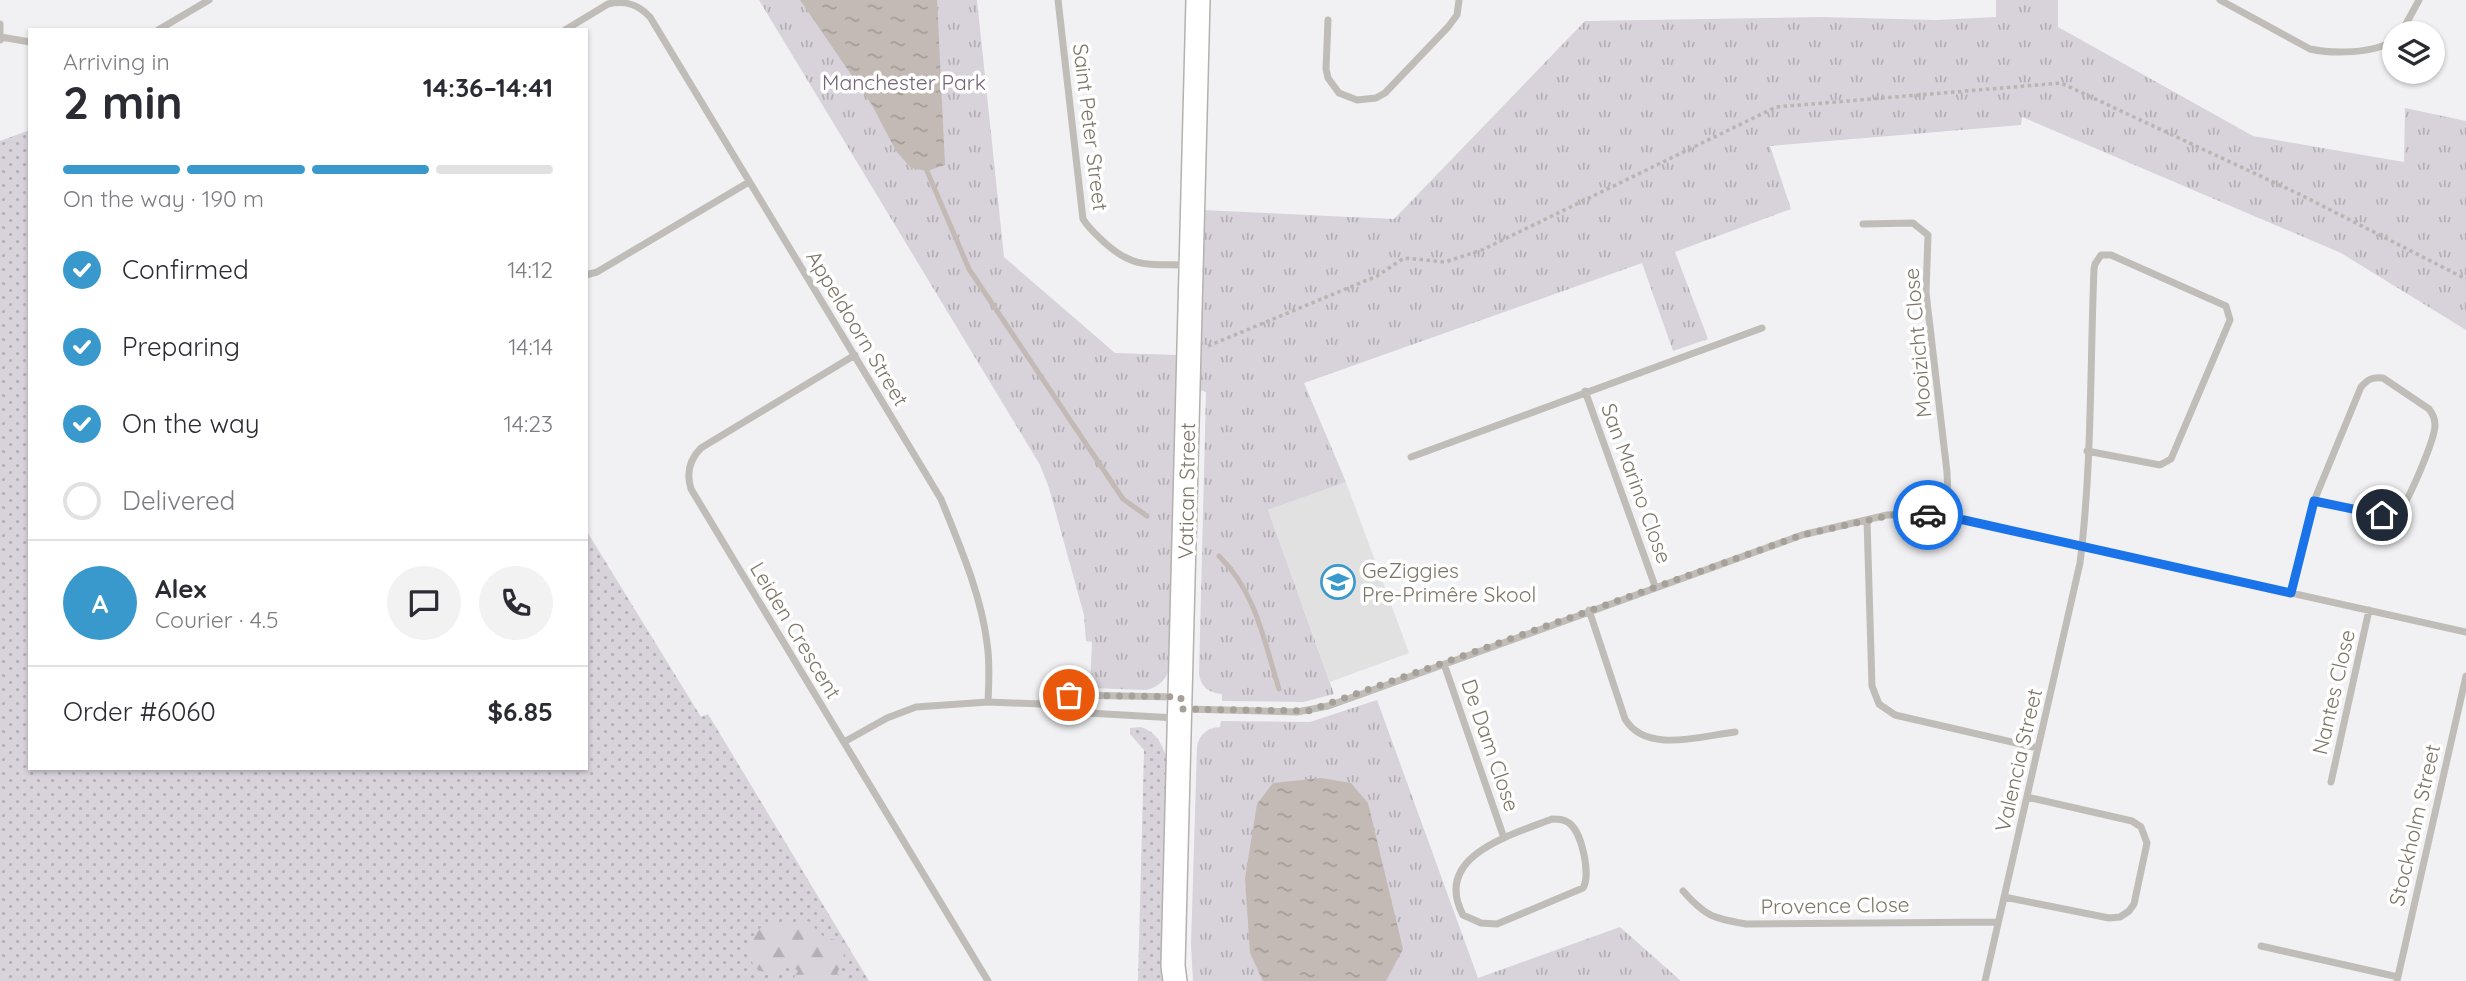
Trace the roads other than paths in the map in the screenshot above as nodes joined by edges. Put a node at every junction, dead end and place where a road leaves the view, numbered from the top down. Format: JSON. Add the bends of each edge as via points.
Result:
{"nodes":[{"id":1,"x":209,"y":0,"type":"edge"},
{"id":2,"x":1058,"y":0,"type":"edge"},
{"id":3,"x":1198,"y":0,"type":"edge"},
{"id":4,"x":1459,"y":0,"type":"edge"},
{"id":5,"x":2220,"y":0,"type":"edge"},
{"id":6,"x":2419,"y":0,"type":"edge"},
{"id":7,"x":1328,"y":20,"type":"dead end"},
{"id":8,"x":2408,"y":21,"type":"edge"},
{"id":9,"x":0,"y":24,"type":"edge"},
{"id":10,"x":161,"y":28,"type":"edge"},
{"id":11,"x":568,"y":28,"type":"edge"},
{"id":12,"x":1,"y":39,"type":"edge"},
{"id":13,"x":28,"y":42,"type":"edge"},
{"id":14,"x":2382,"y":45,"type":"edge"},
{"id":15,"x":749,"y":182,"type":"junction"},
{"id":16,"x":1863,"y":224,"type":"dead end"},
{"id":17,"x":1191,"y":265,"type":"junction"},
{"id":18,"x":588,"y":274,"type":"edge"},
{"id":19,"x":1762,"y":328,"type":"dead end"},
{"id":20,"x":855,"y":355,"type":"junction"},
{"id":21,"x":1585,"y":391,"type":"junction"},
{"id":22,"x":2087,"y":451,"type":"junction"},
{"id":23,"x":1411,"y":457,"type":"dead end"},
{"id":24,"x":2314,"y":501,"type":"junction"},
{"id":25,"x":1946,"y":517,"type":"junction"},
{"id":26,"x":1867,"y":520,"type":"junction"},
{"id":27,"x":2082,"y":546,"type":"junction"},
{"id":28,"x":1655,"y":586,"type":"junction"},
{"id":29,"x":2291,"y":593,"type":"junction"},
{"id":30,"x":1589,"y":610,"type":"junction"},
{"id":31,"x":2369,"y":610,"type":"junction"},
{"id":32,"x":2466,"y":632,"type":"edge"},
{"id":33,"x":1444,"y":664,"type":"junction"},
{"id":34,"x":2466,"y":676,"type":"edge"},
{"id":35,"x":988,"y":702,"type":"junction"},
{"id":36,"x":1040,"y":704,"type":"junction"},
{"id":37,"x":1181,"y":708,"type":"junction"},
{"id":38,"x":1735,"y":732,"type":"dead end"},
{"id":39,"x":844,"y":742,"type":"junction"},
{"id":40,"x":2038,"y":748,"type":"junction"},
{"id":41,"x":2330,"y":782,"type":"dead end"},
{"id":42,"x":2027,"y":797,"type":"junction"},
{"id":43,"x":1504,"y":838,"type":"junction"},
{"id":44,"x":1683,"y":891,"type":"dead end"},
{"id":45,"x":2004,"y":897,"type":"junction"},
{"id":46,"x":1998,"y":922,"type":"junction"},
{"id":47,"x":2261,"y":946,"type":"dead end"},
{"id":48,"x":2397,"y":979,"type":"edge"},
{"id":49,"x":988,"y":981,"type":"edge"},
{"id":50,"x":1175,"y":981,"type":"edge"},
{"id":51,"x":1985,"y":981,"type":"edge"}],
"edges":[{"from":1,"to":10,"type":"street"},
{"from":2,"to":17,"type":"street","name":"Saint Peter Street","via":[[1083,219],[1130,262]]},
{"from":3,"to":17,"type":"street","name":"Vatican Street"},
{"from":4,"to":7,"type":"street","via":[[1457,15],[1448,27],[1385,93],[1367,101],[1339,93],[1328,78]]},
{"from":5,"to":14,"type":"street","via":[[2310,49],[2370,50]]},
{"from":6,"to":8,"type":"street"},
{"from":9,"to":12,"type":"street"},
{"from":11,"to":15,"type":"street","name":"Appeldoorn Street","via":[[608,4],[629,3],[644,11]]},
{"from":12,"to":13,"type":"street"},
{"from":15,"to":18,"type":"street"},
{"from":15,"to":20,"type":"street","name":"Appeldoorn Street"},
{"from":16,"to":25,"type":"street","name":"Mooizicht Close","via":[[1913,223],[1928,235],[1926,293],[1947,472]]},
{"from":17,"to":37,"type":"street","name":"Vatican Street"},
{"from":19,"to":21,"type":"street","name":"San Marino Close"},
{"from":20,"to":35,"type":"street","name":"Appeldoorn Street","via":[[941,499],[956,536],[987,642]]},
{"from":20,"to":39,"type":"street","name":"Leiden Crescent","via":[[701,448],[688,473],[691,489]]},
{"from":21,"to":23,"type":"street","name":"San Marino Close"},
{"from":21,"to":28,"type":"street","name":"San Marino Close"},
{"from":22,"to":22,"type":"street","name":"Valencia Street","via":[[2097,259],[2112,254],[2226,306],[2230,320],[2171,459],[2160,465]]},
{"from":22,"to":27,"type":"street","name":"Valencia Street"},
{"from":24,"to":24,"type":"street","via":[[2357,394],[2368,380],[2375,377],[2391,382],[2434,415],[2434,432],[2398,513],[2382,515]]},
{"from":24,"to":29,"type":"street"},
{"from":25,"to":26,"type":"street","via":[[1907,514]]},
{"from":25,"to":27,"type":"street"},
{"from":26,"to":28,"type":"street","via":[[1802,535]]},
{"from":26,"to":40,"type":"street","via":[[1872,686],[1879,704],[1895,715]]},
{"from":27,"to":29,"type":"street"},
{"from":27,"to":40,"type":"street","name":"Valencia Street"},
{"from":28,"to":30,"type":"street"},
{"from":29,"to":31,"type":"street"},
{"from":30,"to":33,"type":"street"},
{"from":30,"to":38,"type":"street","via":[[1625,719],[1637,733],[1670,739]]},
{"from":31,"to":32,"type":"street"},
{"from":31,"to":41,"type":"street","name":"Nantes Close"},
{"from":33,"to":37,"type":"street","via":[[1308,711]]},
{"from":33,"to":43,"type":"street","name":"De Dam Close"},
{"from":34,"to":48,"type":"street","name":"Stockholm Street"},
{"from":35,"to":36,"type":"street"},
{"from":35,"to":39,"type":"street","via":[[916,707]]},
{"from":36,"to":37,"type":"street","via":[[1070,712]]},
{"from":36,"to":37,"type":"street","via":[[1069,695]]},
{"from":37,"to":50,"type":"street","name":"Vatican Street"},
{"from":39,"to":49,"type":"street","name":"Leiden Crescent"},
{"from":40,"to":42,"type":"street","name":"Valencia Street"},
{"from":42,"to":45,"type":"street","name":"Valencia Street"},
{"from":42,"to":45,"type":"street","via":[[2132,821],[2141,827],[2147,843],[2134,904],[2120,917],[2099,917]]},
{"from":43,"to":43,"type":"street","name":"De Dam Close","via":[[1472,856],[1460,869],[1454,894],[1463,915],[1497,923],[1583,888],[1586,866],[1567,821],[1552,819]]},
{"from":44,"to":46,"type":"street","name":"Provence Close","via":[[1710,917],[1746,924]]},
{"from":45,"to":46,"type":"street","name":"Valencia Street"},
{"from":46,"to":51,"type":"street","name":"Valencia Street"},
{"from":47,"to":48,"type":"street"}]}
